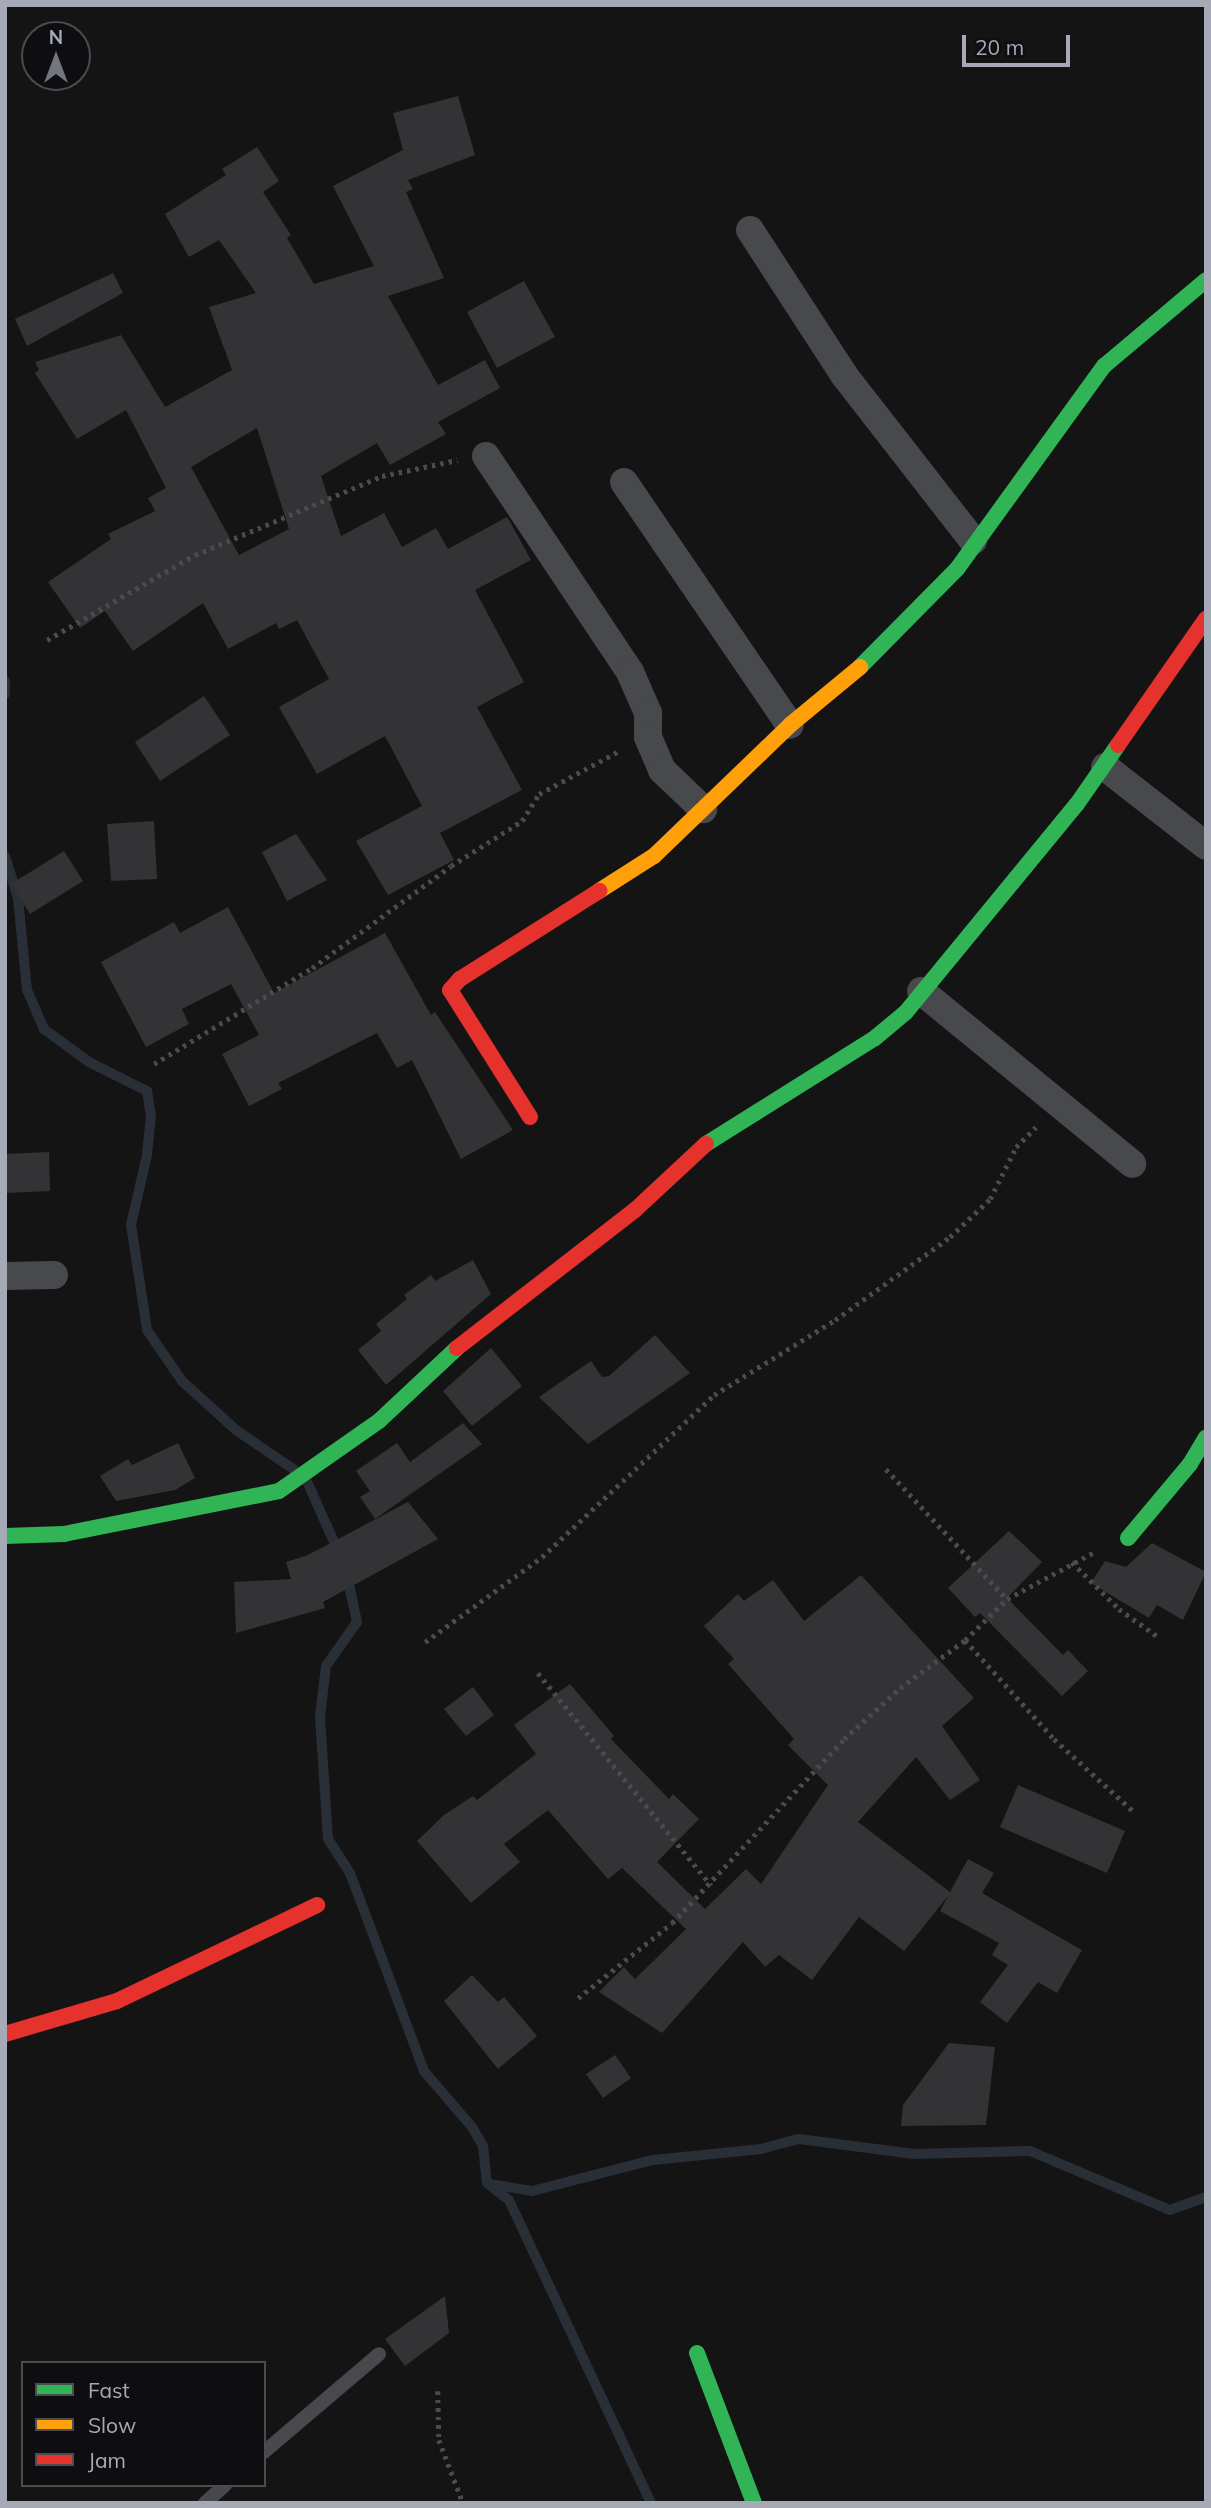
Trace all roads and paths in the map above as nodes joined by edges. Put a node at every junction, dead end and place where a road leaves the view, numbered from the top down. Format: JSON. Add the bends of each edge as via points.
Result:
{"nodes":[{"id":1,"x":750,"y":230,"type":"dead end"},
{"id":2,"x":1206,"y":281,"type":"edge"},
{"id":3,"x":486,"y":456,"type":"joint"},
{"id":4,"x":624,"y":482,"type":"dead end"},
{"id":5,"x":973,"y":541,"type":"junction"},
{"id":6,"x":1206,"y":620,"type":"edge"},
{"id":7,"x":47,"y":640,"type":"dead end"},
{"id":8,"x":790,"y":725,"type":"junction"},
{"id":9,"x":648,"y":737,"type":"junction"},
{"id":10,"x":1105,"y":767,"type":"junction"},
{"id":11,"x":703,"y":809,"type":"junction"},
{"id":12,"x":1206,"y":846,"type":"edge"},
{"id":13,"x":921,"y":991,"type":"junction"},
{"id":14,"x":154,"y":1064,"type":"dead end"},
{"id":15,"x":1058,"y":1103,"type":"junction"},
{"id":16,"x":530,"y":1117,"type":"dead end"},
{"id":17,"x":1132,"y":1164,"type":"dead end"},
{"id":18,"x":54,"y":1275,"type":"dead end"},
{"id":19,"x":5,"y":1276,"type":"edge"},
{"id":20,"x":1206,"y":1437,"type":"edge"},
{"id":21,"x":886,"y":1469,"type":"dead end"},
{"id":22,"x":5,"y":1536,"type":"edge"},
{"id":23,"x":1128,"y":1538,"type":"joint"},
{"id":24,"x":1072,"y":1562,"type":"junction"},
{"id":25,"x":1007,"y":1599,"type":"junction"},
{"id":26,"x":1160,"y":1638,"type":"dead end"},
{"id":27,"x":965,"y":1640,"type":"junction"},
{"id":28,"x":425,"y":1642,"type":"dead end"},
{"id":29,"x":538,"y":1672,"type":"dead end"},
{"id":30,"x":1133,"y":1811,"type":"dead end"},
{"id":31,"x":711,"y":1885,"type":"junction"},
{"id":32,"x":317,"y":1905,"type":"dead end"},
{"id":33,"x":578,"y":1998,"type":"dead end"},
{"id":34,"x":5,"y":2034,"type":"edge"},
{"id":35,"x":697,"y":2353,"type":"dead end"},
{"id":36,"x":379,"y":2354,"type":"dead end"},
{"id":37,"x":438,"y":2391,"type":"dead end"},
{"id":38,"x":266,"y":2450,"type":"edge"},
{"id":39,"x":223,"y":2487,"type":"edge"},
{"id":40,"x":205,"y":2503,"type":"edge"},
{"id":41,"x":463,"y":2503,"type":"edge"},
{"id":42,"x":754,"y":2503,"type":"edge"}],
"edges":[{"from":1,"to":5,"type":"street","via":[[844,375]]},
{"from":2,"to":5,"type":"street","via":[[1104,366]]},
{"from":3,"to":7,"type":"path","via":[[382,476],[195,555]]},
{"from":3,"to":9,"type":"street","via":[[630,672],[648,713]]},
{"from":4,"to":8,"type":"street"},
{"from":5,"to":8,"type":"street","via":[[957,569],[852,676]]},
{"from":6,"to":10,"type":"street"},
{"from":8,"to":11,"type":"street"},
{"from":9,"to":11,"type":"street","via":[[662,771]]},
{"from":9,"to":14,"type":"path","via":[[539,794],[522,821],[451,866],[312,968]]},
{"from":10,"to":12,"type":"street"},
{"from":10,"to":13,"type":"street"},
{"from":11,"to":16,"type":"street","via":[[654,856],[460,979],[450,990]]},
{"from":13,"to":15,"type":"street"},
{"from":13,"to":22,"type":"street","via":[[875,1038],[708,1142],[635,1210],[456,1348],[379,1421],[279,1491],[64,1534]]},
{"from":15,"to":17,"type":"street"},
{"from":15,"to":28,"type":"path","via":[[1016,1147],[990,1199],[950,1237],[835,1320],[714,1395],[542,1557]]},
{"from":18,"to":19,"type":"street"},
{"from":20,"to":23,"type":"street","via":[[1190,1464]]},
{"from":21,"to":25,"type":"path"},
{"from":23,"to":24,"type":"path"},
{"from":24,"to":25,"type":"path"},
{"from":24,"to":26,"type":"path","via":[[1119,1609]]},
{"from":25,"to":27,"type":"path"},
{"from":27,"to":30,"type":"path","via":[[1054,1740]]},
{"from":27,"to":31,"type":"path","via":[[900,1688],[844,1739]]},
{"from":29,"to":31,"type":"path"},
{"from":31,"to":33,"type":"path","via":[[672,1923]]},
{"from":32,"to":34,"type":"street","via":[[117,2001]]},
{"from":35,"to":42,"type":"street"},
{"from":36,"to":38,"type":"lane"},
{"from":37,"to":41,"type":"path","via":[[439,2440]]},
{"from":39,"to":40,"type":"lane"}]}
